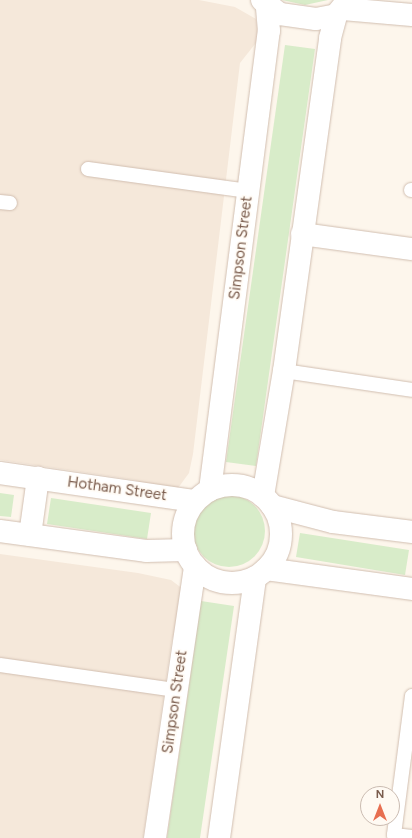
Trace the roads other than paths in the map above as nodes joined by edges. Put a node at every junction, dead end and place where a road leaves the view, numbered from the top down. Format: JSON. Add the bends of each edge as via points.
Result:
{"nodes":[{"id":1,"x":264,"y":3,"type":"edge"},
{"id":2,"x":343,"y":8,"type":"edge"},
{"id":3,"x":412,"y":15,"type":"edge"},
{"id":4,"x":88,"y":169,"type":"dead end"},
{"id":5,"x":249,"y":191,"type":"junction"},
{"id":6,"x":302,"y":234,"type":"junction"},
{"id":7,"x":412,"y":249,"type":"edge"},
{"id":8,"x":284,"y":371,"type":"junction"},
{"id":9,"x":412,"y":390,"type":"edge"},
{"id":10,"x":0,"y":473,"type":"edge"},
{"id":11,"x":38,"y":478,"type":"junction"},
{"id":12,"x":202,"y":495,"type":"junction"},
{"id":13,"x":268,"y":501,"type":"junction"},
{"id":14,"x":0,"y":530,"type":"edge"},
{"id":15,"x":412,"y":532,"type":"edge"},
{"id":16,"x":30,"y":535,"type":"junction"},
{"id":17,"x":190,"y":558,"type":"junction"},
{"id":18,"x":260,"y":573,"type":"junction"},
{"id":19,"x":412,"y":589,"type":"edge"},
{"id":20,"x":0,"y":665,"type":"edge"},
{"id":21,"x":176,"y":690,"type":"junction"},
{"id":22,"x":412,"y":696,"type":"edge"},
{"id":23,"x":412,"y":837,"type":"edge"},
{"id":24,"x":155,"y":838,"type":"edge"},
{"id":25,"x":219,"y":838,"type":"edge"}],
"edges":[{"from":1,"to":2,"type":"street","via":[[280,14],[298,18],[316,19]]},
{"from":1,"to":5,"type":"street","name":"Simpson Street","via":[[269,31]]},
{"from":2,"to":3,"type":"street"},
{"from":2,"to":6,"type":"street","via":[[330,38]]},
{"from":4,"to":5,"type":"lane"},
{"from":5,"to":12,"type":"street","name":"Simpson Street"},
{"from":6,"to":7,"type":"street"},
{"from":6,"to":8,"type":"street"},
{"from":8,"to":9,"type":"lane"},
{"from":8,"to":13,"type":"street"},
{"from":10,"to":11,"type":"street","name":"Hotham Street"},
{"from":11,"to":12,"type":"street","name":"Hotham Street"},
{"from":11,"to":16,"type":"street"},
{"from":12,"to":13,"type":"street","via":[[223,485],[238,485],[251,488]]},
{"from":12,"to":17,"type":"street","via":[[183,524]]},
{"from":13,"to":15,"type":"street","via":[[333,522]]},
{"from":13,"to":18,"type":"street","via":[[279,522],[281,539],[276,555]]},
{"from":14,"to":16,"type":"street"},
{"from":16,"to":17,"type":"street"},
{"from":17,"to":18,"type":"street","via":[[207,576],[223,582],[239,582]]},
{"from":17,"to":21,"type":"street","name":"Simpson Street"},
{"from":18,"to":19,"type":"street"},
{"from":18,"to":25,"type":"street"},
{"from":20,"to":21,"type":"lane"},
{"from":21,"to":24,"type":"street","name":"Simpson Street"},
{"from":22,"to":23,"type":"lane","via":[[394,835]]}]}
